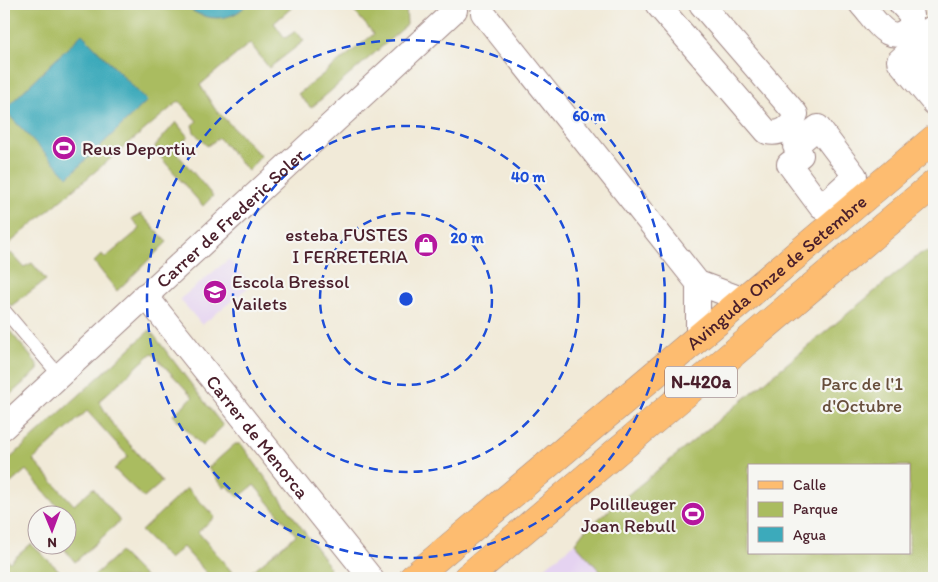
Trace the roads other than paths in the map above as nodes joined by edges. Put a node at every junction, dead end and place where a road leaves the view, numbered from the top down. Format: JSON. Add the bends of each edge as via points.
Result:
{"nodes":[{"id":1,"x":657,"y":4,"type":"edge"},
{"id":2,"x":701,"y":4,"type":"edge"},
{"id":3,"x":862,"y":4,"type":"edge"},
{"id":4,"x":901,"y":4,"type":"edge"},
{"id":5,"x":454,"y":7,"type":"edge"},
{"id":6,"x":485,"y":8,"type":"edge"},
{"id":7,"x":934,"y":30,"type":"edge"},
{"id":8,"x":934,"y":51,"type":"edge"},
{"id":9,"x":934,"y":56,"type":"edge"},
{"id":10,"x":934,"y":103,"type":"edge"},
{"id":11,"x":934,"y":139,"type":"edge"},
{"id":12,"x":934,"y":184,"type":"edge"},
{"id":13,"x":698,"y":283,"type":"junction"},
{"id":14,"x":145,"y":295,"type":"junction"},
{"id":15,"x":744,"y":300,"type":"junction"},
{"id":16,"x":4,"y":310,"type":"edge"},
{"id":17,"x":698,"y":339,"type":"junction"},
{"id":18,"x":59,"y":375,"type":"junction"},
{"id":19,"x":4,"y":427,"type":"edge"},
{"id":20,"x":371,"y":578,"type":"edge"},
{"id":21,"x":413,"y":578,"type":"edge"},
{"id":22,"x":467,"y":578,"type":"edge"}],
"edges":[{"from":1,"to":2,"type":"street","via":[[766,132],[776,134],[786,129],[794,122],[796,114]]},
{"from":3,"to":4,"type":"street","via":[[887,33],[896,36],[911,26],[911,15]]},
{"from":5,"to":6,"type":"street","via":[[468,18],[474,18]]},
{"from":5,"to":14,"type":"street","name":"Carrer de Frederic Soler"},
{"from":6,"to":13,"type":"street"},
{"from":7,"to":8,"type":"street","via":[[932,28],[922,37]]},
{"from":9,"to":10,"type":"street","via":[[923,65],[910,51],[899,61]]},
{"from":11,"to":15,"type":"main road","name":"Avinguda Onze de Setembre","number":"N-420a"},
{"from":12,"to":22,"type":"main road","name":"Avinguda Onze de Setembre","number":"N-420a"},
{"from":13,"to":15,"type":"street"},
{"from":13,"to":17,"type":"street"},
{"from":14,"to":18,"type":"street","name":"Carrer de Frederic Soler"},
{"from":14,"to":20,"type":"street","name":"Carrer de Menorca"},
{"from":15,"to":17,"type":"main road","name":"Avinguda Onze de Setembre","number":"N-420a"},
{"from":16,"to":18,"type":"lane"},
{"from":17,"to":21,"type":"main road","name":"Avinguda Onze de Setembre","number":"N-420a"},
{"from":18,"to":19,"type":"street","name":"Carrer de Frederic Soler"}]}
